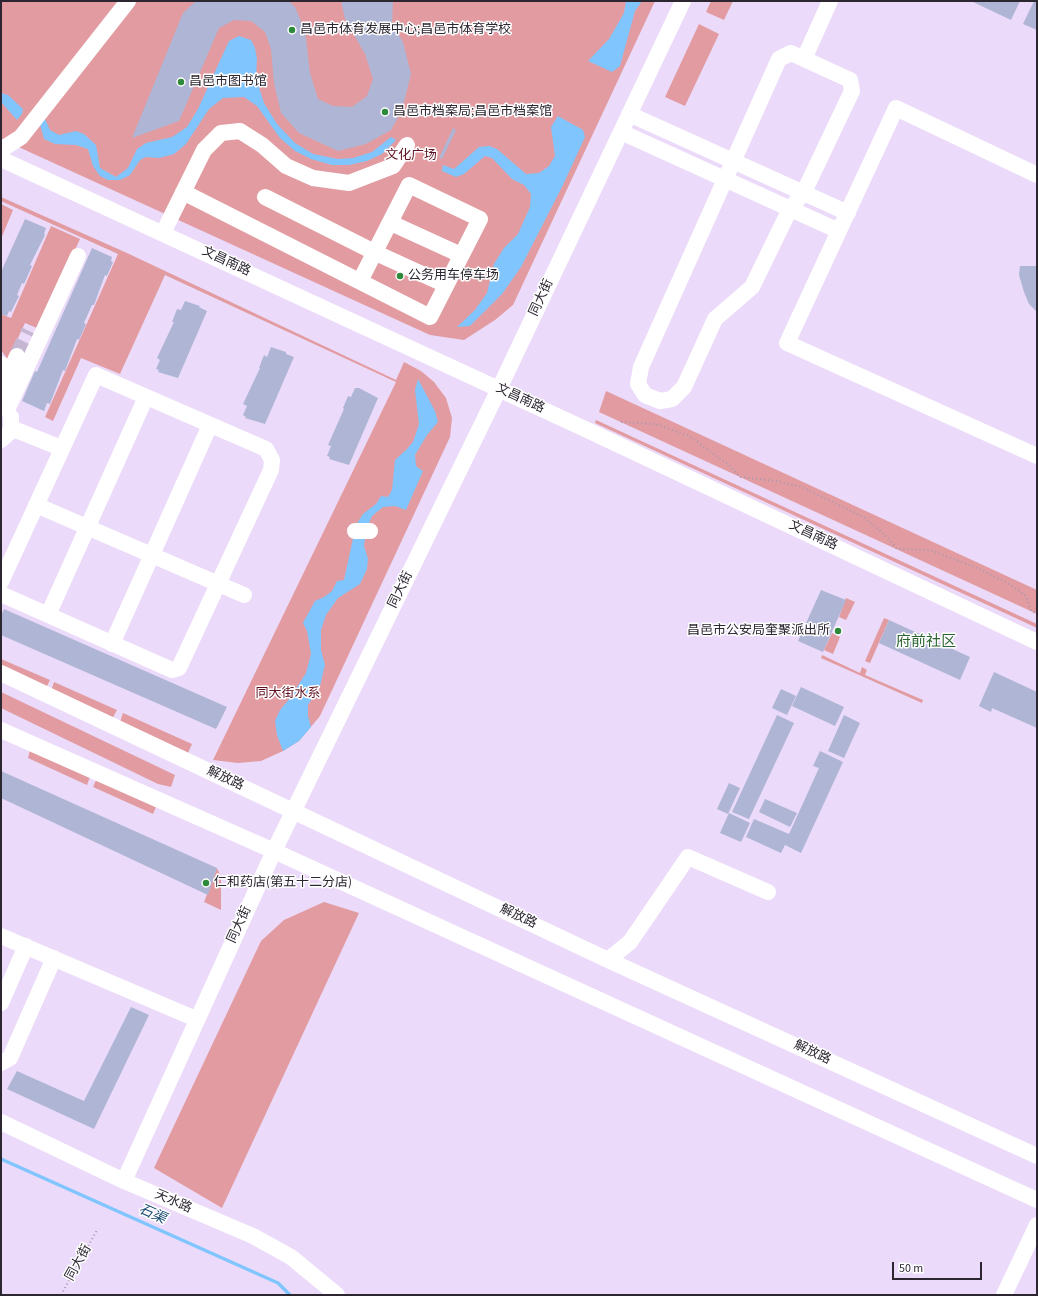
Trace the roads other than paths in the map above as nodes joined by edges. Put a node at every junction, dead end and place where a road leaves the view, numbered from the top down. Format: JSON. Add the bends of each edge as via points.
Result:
{"nodes":[{"id":1,"x":128,"y":1,"type":"edge"},
{"id":2,"x":683,"y":1,"type":"edge"},
{"id":3,"x":830,"y":1,"type":"edge"},
{"id":4,"x":804,"y":59,"type":"junction"},
{"id":5,"x":629,"y":114,"type":"junction"},
{"id":6,"x":621,"y":132,"type":"junction"},
{"id":7,"x":407,"y":145,"type":"dead end"},
{"id":8,"x":1,"y":150,"type":"edge"},
{"id":9,"x":1,"y":159,"type":"edge"},
{"id":10,"x":733,"y":161,"type":"junction"},
{"id":11,"x":1037,"y":176,"type":"edge"},
{"id":12,"x":725,"y":179,"type":"junction"},
{"id":13,"x":183,"y":192,"type":"junction"},
{"id":14,"x":803,"y":193,"type":"junction"},
{"id":15,"x":265,"y":197,"type":"dead end"},
{"id":16,"x":790,"y":209,"type":"junction"},
{"id":17,"x":848,"y":213,"type":"junction"},
{"id":18,"x":391,"y":223,"type":"junction"},
{"id":19,"x":839,"y":231,"type":"junction"},
{"id":20,"x":163,"y":233,"type":"junction"},
{"id":21,"x":376,"y":253,"type":"junction"},
{"id":22,"x":462,"y":255,"type":"junction"},
{"id":23,"x":78,"y":256,"type":"dead end"},
{"id":24,"x":360,"y":281,"type":"junction"},
{"id":25,"x":446,"y":285,"type":"junction"},
{"id":26,"x":18,"y":356,"type":"tunnel mouth"},
{"id":27,"x":5,"y":370,"type":"edge"},
{"id":28,"x":499,"y":389,"type":"junction"},
{"id":29,"x":1,"y":393,"type":"edge"},
{"id":30,"x":146,"y":397,"type":"junction"},
{"id":31,"x":4,"y":408,"type":"edge"},
{"id":32,"x":210,"y":425,"type":"junction"},
{"id":33,"x":11,"y":428,"type":"junction"},
{"id":34,"x":1,"y":440,"type":"edge"},
{"id":35,"x":61,"y":448,"type":"junction"},
{"id":36,"x":1037,"y":456,"type":"edge"},
{"id":37,"x":36,"y":504,"type":"junction"},
{"id":38,"x":87,"y":528,"type":"junction"},
{"id":39,"x":151,"y":555,"type":"junction"},
{"id":40,"x":1,"y":582,"type":"edge"},
{"id":41,"x":218,"y":584,"type":"junction"},
{"id":42,"x":1,"y":594,"type":"edge"},
{"id":43,"x":244,"y":595,"type":"dead end"},
{"id":44,"x":48,"y":615,"type":"junction"},
{"id":45,"x":1037,"y":642,"type":"edge"},
{"id":46,"x":112,"y":644,"type":"junction"},
{"id":47,"x":1,"y":673,"type":"edge"},
{"id":48,"x":1,"y":730,"type":"edge"},
{"id":49,"x":294,"y":812,"type":"junction"},
{"id":50,"x":274,"y":851,"type":"junction"},
{"id":51,"x":768,"y":892,"type":"dead end"},
{"id":52,"x":1,"y":936,"type":"edge"},
{"id":53,"x":26,"y":946,"type":"junction"},
{"id":54,"x":54,"y":958,"type":"junction"},
{"id":55,"x":608,"y":960,"type":"junction"},
{"id":56,"x":1,"y":1003,"type":"edge"},
{"id":57,"x":196,"y":1018,"type":"junction"},
{"id":58,"x":1,"y":1062,"type":"edge"},
{"id":59,"x":1,"y":1122,"type":"edge"},
{"id":60,"x":1037,"y":1156,"type":"edge"},
{"id":61,"x":124,"y":1181,"type":"junction"},
{"id":62,"x":1037,"y":1200,"type":"edge"},
{"id":63,"x":1037,"y":1225,"type":"edge"},
{"id":64,"x":337,"y":1295,"type":"edge"},
{"id":65,"x":1004,"y":1295,"type":"edge"}],
"edges":[{"from":1,"to":8,"type":"street","via":[[21,137]]},
{"from":2,"to":5,"type":"street","name":"同大街"},
{"from":3,"to":4,"type":"street"},
{"from":4,"to":10,"type":"street","via":[[791,53],[779,59]]},
{"from":4,"to":14,"type":"street","via":[[850,80],[852,92]]},
{"from":5,"to":6,"type":"street","name":"同大街"},
{"from":5,"to":10,"type":"street"},
{"from":6,"to":12,"type":"street"},
{"from":6,"to":28,"type":"street","name":"同大街"},
{"from":7,"to":13,"type":"street","via":[[393,166],[350,183],[314,178],[286,166],[262,145],[240,131],[221,133],[204,150]]},
{"from":9,"to":20,"type":"street","name":"文昌南路"},
{"from":10,"to":12,"type":"street"},
{"from":10,"to":14,"type":"street"},
{"from":11,"to":17,"type":"street","via":[[896,108]]},
{"from":12,"to":16,"type":"street"},
{"from":12,"to":16,"type":"street","via":[[641,367],[638,384],[645,395],[660,402],[672,399],[684,387],[715,319],[752,287]]},
{"from":13,"to":20,"type":"street"},
{"from":13,"to":24,"type":"street"},
{"from":14,"to":16,"type":"street"},
{"from":14,"to":17,"type":"street"},
{"from":15,"to":21,"type":"street"},
{"from":16,"to":19,"type":"street"},
{"from":17,"to":19,"type":"street"},
{"from":18,"to":21,"type":"street"},
{"from":18,"to":22,"type":"street"},
{"from":18,"to":22,"type":"street","via":[[409,185],[480,219]]},
{"from":19,"to":36,"type":"street","via":[[787,343]]},
{"from":20,"to":28,"type":"street","name":"文昌南路"},
{"from":21,"to":24,"type":"street"},
{"from":21,"to":25,"type":"street"},
{"from":22,"to":25,"type":"street"},
{"from":23,"to":31,"type":"street"},
{"from":24,"to":25,"type":"street","via":[[430,316]]},
{"from":26,"to":27,"type":"street"},
{"from":27,"to":29,"type":"street"},
{"from":28,"to":45,"type":"street","name":"文昌南路"},
{"from":28,"to":49,"type":"street","name":"同大街"},
{"from":30,"to":32,"type":"street"},
{"from":30,"to":35,"type":"street","via":[[96,375]]},
{"from":30,"to":38,"type":"street"},
{"from":31,"to":33,"type":"street","via":[[10,415]]},
{"from":32,"to":39,"type":"street"},
{"from":32,"to":41,"type":"street","via":[[266,449],[272,460],[271,470]]},
{"from":33,"to":34,"type":"street"},
{"from":33,"to":35,"type":"street"},
{"from":35,"to":37,"type":"street"},
{"from":37,"to":38,"type":"street"},
{"from":37,"to":40,"type":"street"},
{"from":38,"to":39,"type":"street"},
{"from":38,"to":44,"type":"street"},
{"from":39,"to":41,"type":"street"},
{"from":39,"to":46,"type":"street"},
{"from":41,"to":43,"type":"street"},
{"from":41,"to":46,"type":"street","via":[[179,668],[172,670]]},
{"from":42,"to":44,"type":"street"},
{"from":44,"to":46,"type":"street"},
{"from":47,"to":49,"type":"street","name":"解放路"},
{"from":48,"to":50,"type":"street"},
{"from":49,"to":50,"type":"street","name":"同大街"},
{"from":49,"to":55,"type":"street","name":"解放路"},
{"from":50,"to":57,"type":"street","name":"同大街"},
{"from":50,"to":62,"type":"street"},
{"from":51,"to":55,"type":"street","via":[[688,857],[630,942]]},
{"from":52,"to":53,"type":"street"},
{"from":53,"to":54,"type":"street"},
{"from":53,"to":56,"type":"street"},
{"from":54,"to":57,"type":"street"},
{"from":54,"to":58,"type":"street","via":[[10,1058]]},
{"from":55,"to":60,"type":"street","name":"解放路"},
{"from":57,"to":61,"type":"street","name":"同大街"},
{"from":59,"to":61,"type":"street","name":"天水路"},
{"from":61,"to":64,"type":"street","name":"天水路","via":[[253,1236],[291,1258]]},
{"from":63,"to":65,"type":"street"}]}
